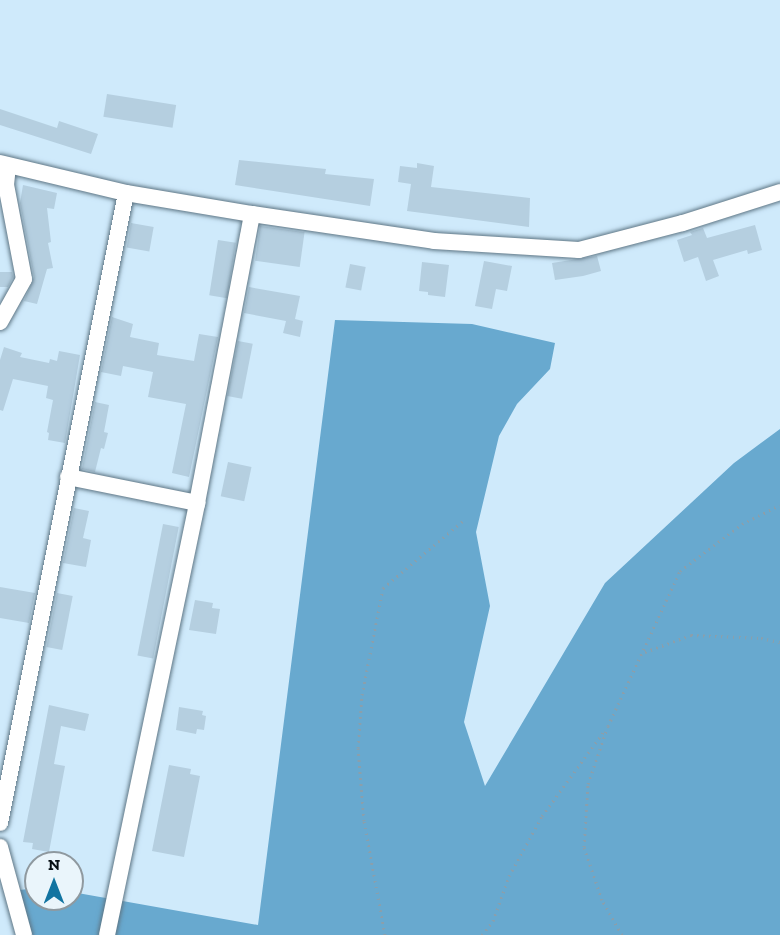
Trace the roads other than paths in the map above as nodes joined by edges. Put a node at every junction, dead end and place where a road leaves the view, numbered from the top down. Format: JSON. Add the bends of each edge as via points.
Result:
{"nodes":[{"id":1,"x":4,"y":164,"type":"edge"},
{"id":2,"x":780,"y":192,"type":"edge"},
{"id":3,"x":126,"y":194,"type":"junction"},
{"id":4,"x":252,"y":214,"type":"junction"},
{"id":5,"x":0,"y":321,"type":"edge"},
{"id":6,"x":68,"y":477,"type":"junction"},
{"id":7,"x":196,"y":503,"type":"junction"},
{"id":8,"x":0,"y":823,"type":"edge"},
{"id":9,"x":0,"y":847,"type":"edge"},
{"id":10,"x":24,"y":935,"type":"edge"},
{"id":11,"x":106,"y":935,"type":"edge"}],
"edges":[{"from":1,"to":3,"type":"street"},
{"from":1,"to":5,"type":"street","via":[[24,279]]},
{"from":2,"to":4,"type":"street","via":[[579,250],[434,241]]},
{"from":3,"to":4,"type":"street"},
{"from":3,"to":6,"type":"street"},
{"from":4,"to":7,"type":"street"},
{"from":6,"to":7,"type":"street"},
{"from":6,"to":8,"type":"street"},
{"from":7,"to":11,"type":"street"},
{"from":9,"to":10,"type":"street"}]}
